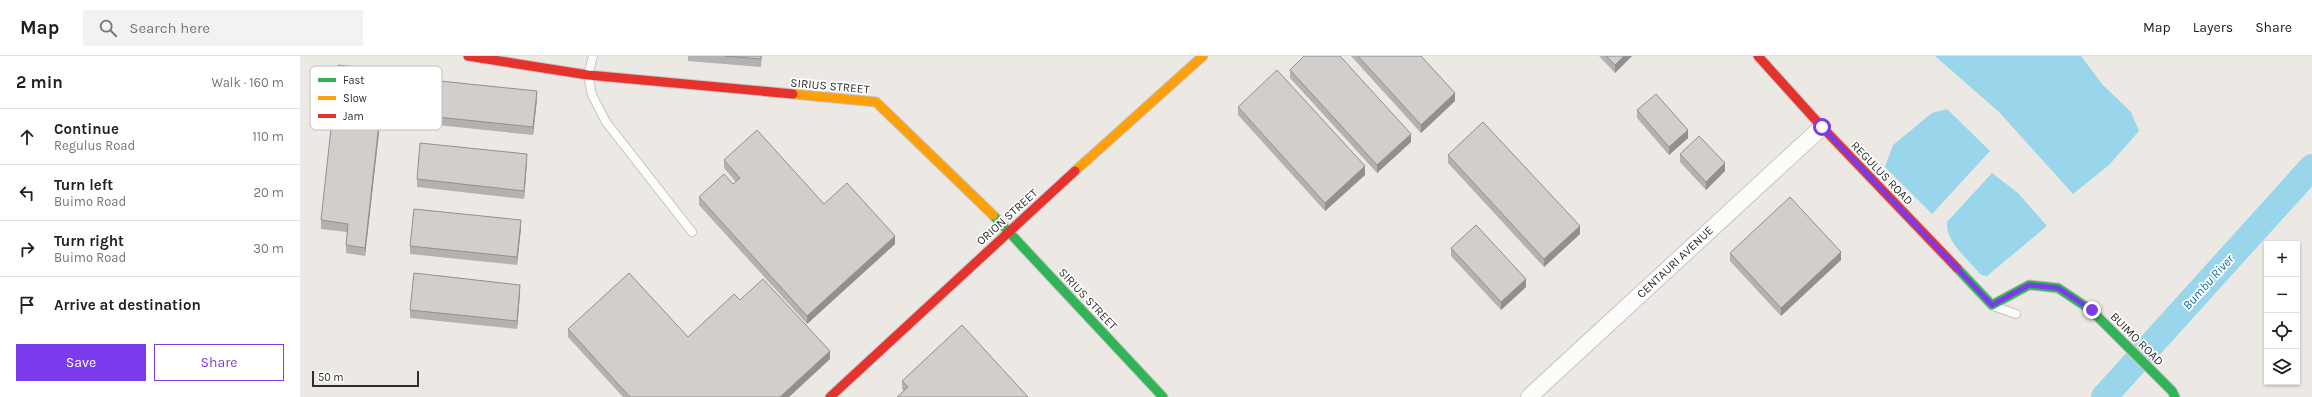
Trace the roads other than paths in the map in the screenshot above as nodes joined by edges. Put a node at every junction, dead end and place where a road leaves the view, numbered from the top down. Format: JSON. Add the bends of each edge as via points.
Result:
{"nodes":[{"id":1,"x":468,"y":56,"type":"edge"},
{"id":2,"x":593,"y":56,"type":"edge"},
{"id":3,"x":1203,"y":56,"type":"edge"},
{"id":4,"x":1758,"y":56,"type":"edge"},
{"id":5,"x":588,"y":76,"type":"junction"},
{"id":6,"x":1822,"y":127,"type":"junction"},
{"id":7,"x":1009,"y":231,"type":"junction"},
{"id":8,"x":692,"y":232,"type":"dead end"},
{"id":9,"x":1992,"y":305,"type":"junction"},
{"id":10,"x":2016,"y":314,"type":"dead end"},
{"id":11,"x":2173,"y":394,"type":"edge"},
{"id":12,"x":830,"y":397,"type":"edge"},
{"id":13,"x":1163,"y":397,"type":"edge"},
{"id":14,"x":1529,"y":397,"type":"edge"}],
"edges":[{"from":1,"to":5,"type":"street","name":"SIRIUS STREET"},
{"from":2,"to":5,"type":"lane"},
{"from":3,"to":7,"type":"street","name":"ORION STREET"},
{"from":4,"to":6,"type":"street","name":"REGULUS ROAD"},
{"from":5,"to":7,"type":"street","name":"SIRIUS STREET","via":[[876,102]]},
{"from":5,"to":8,"type":"lane","via":[[592,95],[606,122]]},
{"from":6,"to":9,"type":"street","name":"REGULUS ROAD"},
{"from":6,"to":14,"type":"street","name":"CENTAURI AVENUE"},
{"from":7,"to":12,"type":"street","name":"ORION STREET"},
{"from":7,"to":13,"type":"street","name":"SIRIUS STREET"},
{"from":9,"to":10,"type":"lane"},
{"from":9,"to":11,"type":"street","name":"BUIMO ROAD","via":[[2029,285],[2058,288],[2092,310]]}]}
